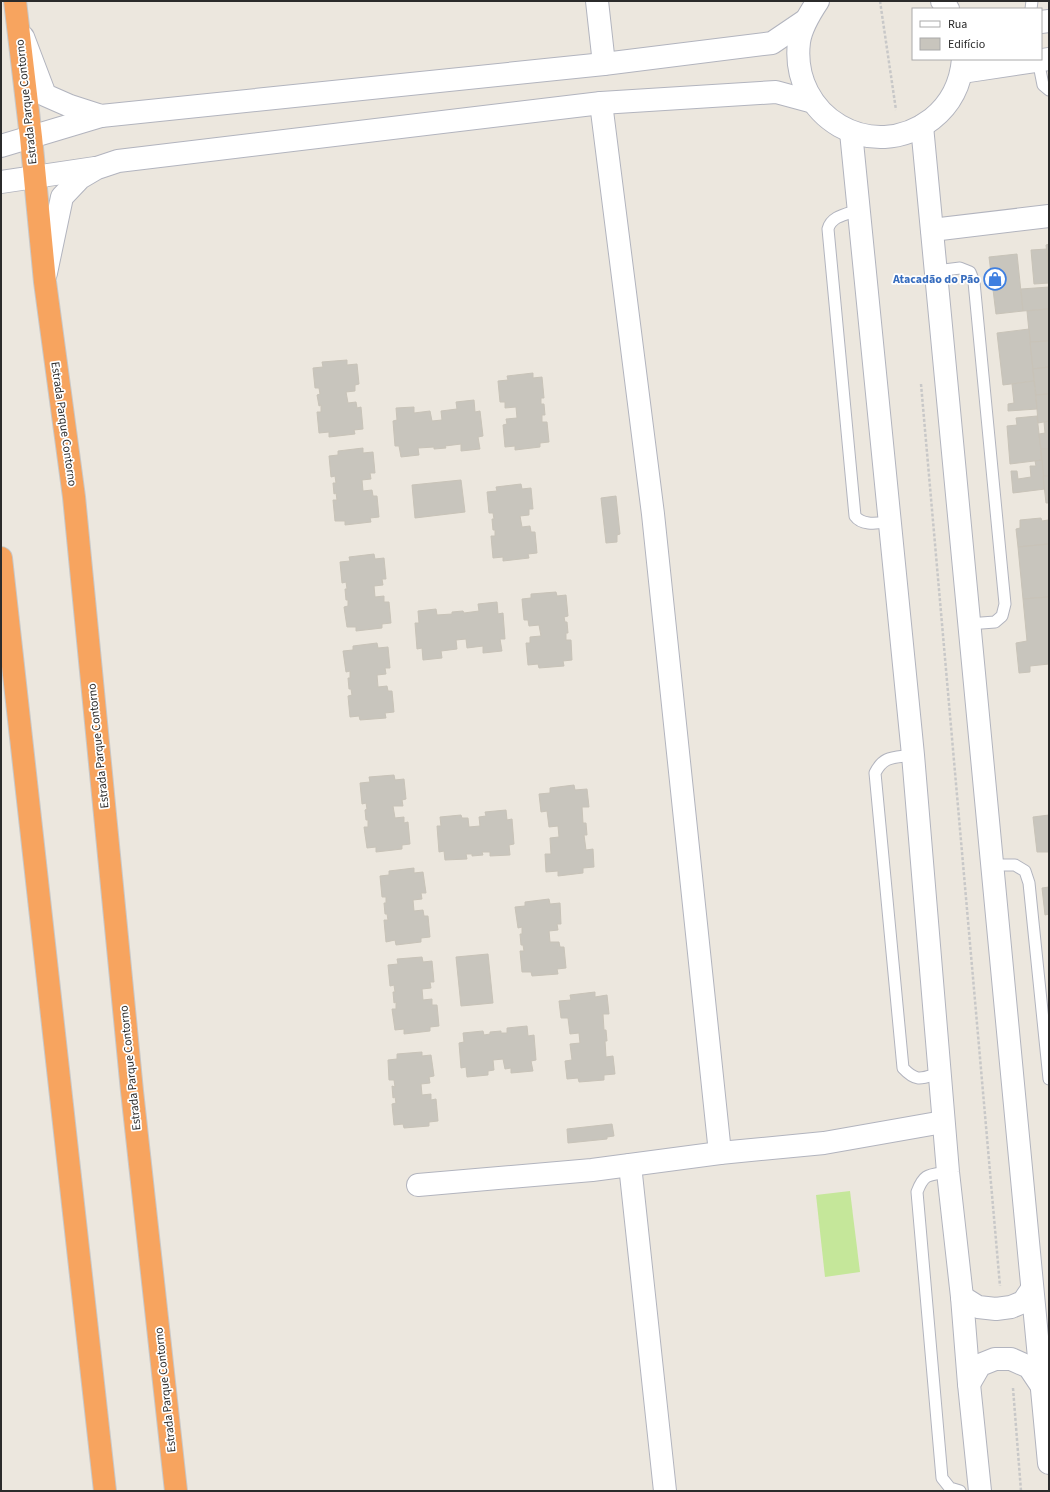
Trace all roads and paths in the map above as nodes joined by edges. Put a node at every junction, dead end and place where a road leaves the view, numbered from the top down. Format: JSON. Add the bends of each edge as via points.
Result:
{"nodes":[{"id":1,"x":15,"y":1,"type":"edge"},
{"id":2,"x":597,"y":1,"type":"edge"},
{"id":3,"x":818,"y":1,"type":"edge"},
{"id":4,"x":880,"y":1,"type":"edge"},
{"id":5,"x":806,"y":20,"type":"junction"},
{"id":6,"x":18,"y":25,"type":"junction"},
{"id":7,"x":1044,"y":60,"type":"edge"},
{"id":8,"x":604,"y":64,"type":"junction"},
{"id":9,"x":962,"y":65,"type":"edge"},
{"id":10,"x":1049,"y":90,"type":"edge"},
{"id":11,"x":813,"y":102,"type":"junction"},
{"id":12,"x":601,"y":103,"type":"junction"},
{"id":13,"x":101,"y":116,"type":"junction"},
{"id":14,"x":922,"y":126,"type":"junction"},
{"id":15,"x":851,"y":132,"type":"junction"},
{"id":16,"x":899,"y":135,"type":"junction"},
{"id":17,"x":31,"y":137,"type":"junction"},
{"id":18,"x":1,"y":146,"type":"edge"},
{"id":19,"x":96,"y":168,"type":"junction"},
{"id":20,"x":34,"y":176,"type":"junction"},
{"id":21,"x":1,"y":182,"type":"edge"},
{"id":22,"x":858,"y":210,"type":"junction"},
{"id":23,"x":1049,"y":216,"type":"edge"},
{"id":24,"x":932,"y":230,"type":"junction"},
{"id":25,"x":936,"y":271,"type":"junction"},
{"id":26,"x":44,"y":282,"type":"junction"},
{"id":27,"x":921,"y":381,"type":"dead end"},
{"id":28,"x":889,"y":522,"type":"junction"},
{"id":29,"x":1,"y":558,"type":"edge"},
{"id":30,"x":968,"y":624,"type":"junction"},
{"id":31,"x":913,"y":755,"type":"junction"},
{"id":32,"x":992,"y":865,"type":"junction"},
{"id":33,"x":940,"y":1073,"type":"junction"},
{"id":34,"x":1049,"y":1079,"type":"edge"},
{"id":35,"x":943,"y":1122,"type":"junction"},
{"id":36,"x":720,"y":1154,"type":"junction"},
{"id":37,"x":630,"y":1165,"type":"junction"},
{"id":38,"x":948,"y":1172,"type":"junction"},
{"id":39,"x":418,"y":1185,"type":"dead end"},
{"id":40,"x":1032,"y":1289,"type":"junction"},
{"id":41,"x":962,"y":1297,"type":"junction"},
{"id":42,"x":1002,"y":1308,"type":"junction"},
{"id":43,"x":1011,"y":1359,"type":"junction"},
{"id":44,"x":968,"y":1384,"type":"junction"},
{"id":45,"x":1041,"y":1385,"type":"junction"},
{"id":46,"x":1049,"y":1463,"type":"edge"},
{"id":47,"x":175,"y":1483,"type":"edge"},
{"id":48,"x":109,"y":1487,"type":"edge"},
{"id":49,"x":159,"y":1491,"type":"edge"},
{"id":50,"x":665,"y":1491,"type":"edge"},
{"id":51,"x":970,"y":1491,"type":"edge"},
{"id":52,"x":1021,"y":1491,"type":"edge"}],
"edges":[{"from":1,"to":6,"type":"highway","name":"Estrada Parque Contorno"},
{"from":2,"to":8,"type":"main road"},
{"from":3,"to":5,"type":"main road"},
{"from":4,"to":16,"type":"path"},
{"from":5,"to":8,"type":"main road","via":[[772,43]]},
{"from":5,"to":11,"type":"main road","via":[[799,41],[798,62],[803,83]]},
{"from":6,"to":13,"type":"main road","via":[[45,95]]},
{"from":6,"to":17,"type":"highway","name":"Estrada Parque Contorno"},
{"from":7,"to":9,"type":"main road"},
{"from":7,"to":10,"type":"lane","via":[[1043,85]]},
{"from":8,"to":13,"type":"main road"},
{"from":9,"to":14,"type":"main road","via":[[954,94],[940,112]]},
{"from":11,"to":12,"type":"main road","via":[[776,92]]},
{"from":11,"to":15,"type":"main road","via":[[830,120]]},
{"from":12,"to":19,"type":"main road","via":[[118,161]]},
{"from":12,"to":36,"type":"main road","via":[[653,514]]},
{"from":13,"to":17,"type":"main road"},
{"from":14,"to":16,"type":"main road"},
{"from":14,"to":24,"type":"main road"},
{"from":15,"to":16,"type":"main road","via":[[875,138]]},
{"from":15,"to":22,"type":"main road"},
{"from":17,"to":18,"type":"main road"},
{"from":17,"to":20,"type":"highway","name":"Estrada Parque Contorno"},
{"from":19,"to":20,"type":"main road"},
{"from":19,"to":26,"type":"main road","via":[[80,178],[62,197]]},
{"from":20,"to":21,"type":"main road"},
{"from":20,"to":26,"type":"highway","name":"Estrada Parque Contorno"},
{"from":22,"to":28,"type":"main road"},
{"from":22,"to":28,"type":"lane","via":[[833,219],[828,229],[855,516],[864,523]]},
{"from":23,"to":24,"type":"main road"},
{"from":24,"to":25,"type":"main road"},
{"from":25,"to":30,"type":"main road"},
{"from":25,"to":30,"type":"lane","via":[[960,268],[970,272],[974,282],[1005,604],[1002,616],[995,622]]},
{"from":26,"to":47,"type":"highway","name":"Estrada Parque Contorno","via":[[74,497],[133,1099]]},
{"from":27,"to":42,"type":"path"},
{"from":28,"to":31,"type":"main road"},
{"from":29,"to":48,"type":"highway"},
{"from":30,"to":32,"type":"main road"},
{"from":31,"to":33,"type":"main road"},
{"from":31,"to":33,"type":"lane","via":[[880,763],[874,773],[903,1068],[911,1077],[921,1079]]},
{"from":32,"to":34,"type":"lane","via":[[1015,865],[1024,871],[1029,883]]},
{"from":32,"to":40,"type":"main road"},
{"from":33,"to":35,"type":"main road"},
{"from":35,"to":36,"type":"main road","via":[[824,1143]]},
{"from":35,"to":38,"type":"main road"},
{"from":36,"to":37,"type":"main road"},
{"from":37,"to":39,"type":"main road"},
{"from":37,"to":50,"type":"main road"},
{"from":38,"to":41,"type":"main road"},
{"from":38,"to":51,"type":"lane","via":[[931,1174],[921,1180],[917,1192],[942,1478],[950,1488]]},
{"from":40,"to":42,"type":"main road","via":[[1022,1302]]},
{"from":40,"to":45,"type":"main road"},
{"from":41,"to":42,"type":"main road","via":[[978,1307]]},
{"from":41,"to":44,"type":"main road"},
{"from":43,"to":44,"type":"main road","via":[[995,1359],[980,1365]]},
{"from":43,"to":45,"type":"main road","via":[[1029,1367]]},
{"from":43,"to":52,"type":"path"},
{"from":44,"to":51,"type":"main road"},
{"from":45,"to":46,"type":"main road"},
{"from":47,"to":49,"type":"highway","via":[[168,1484]]}]}
